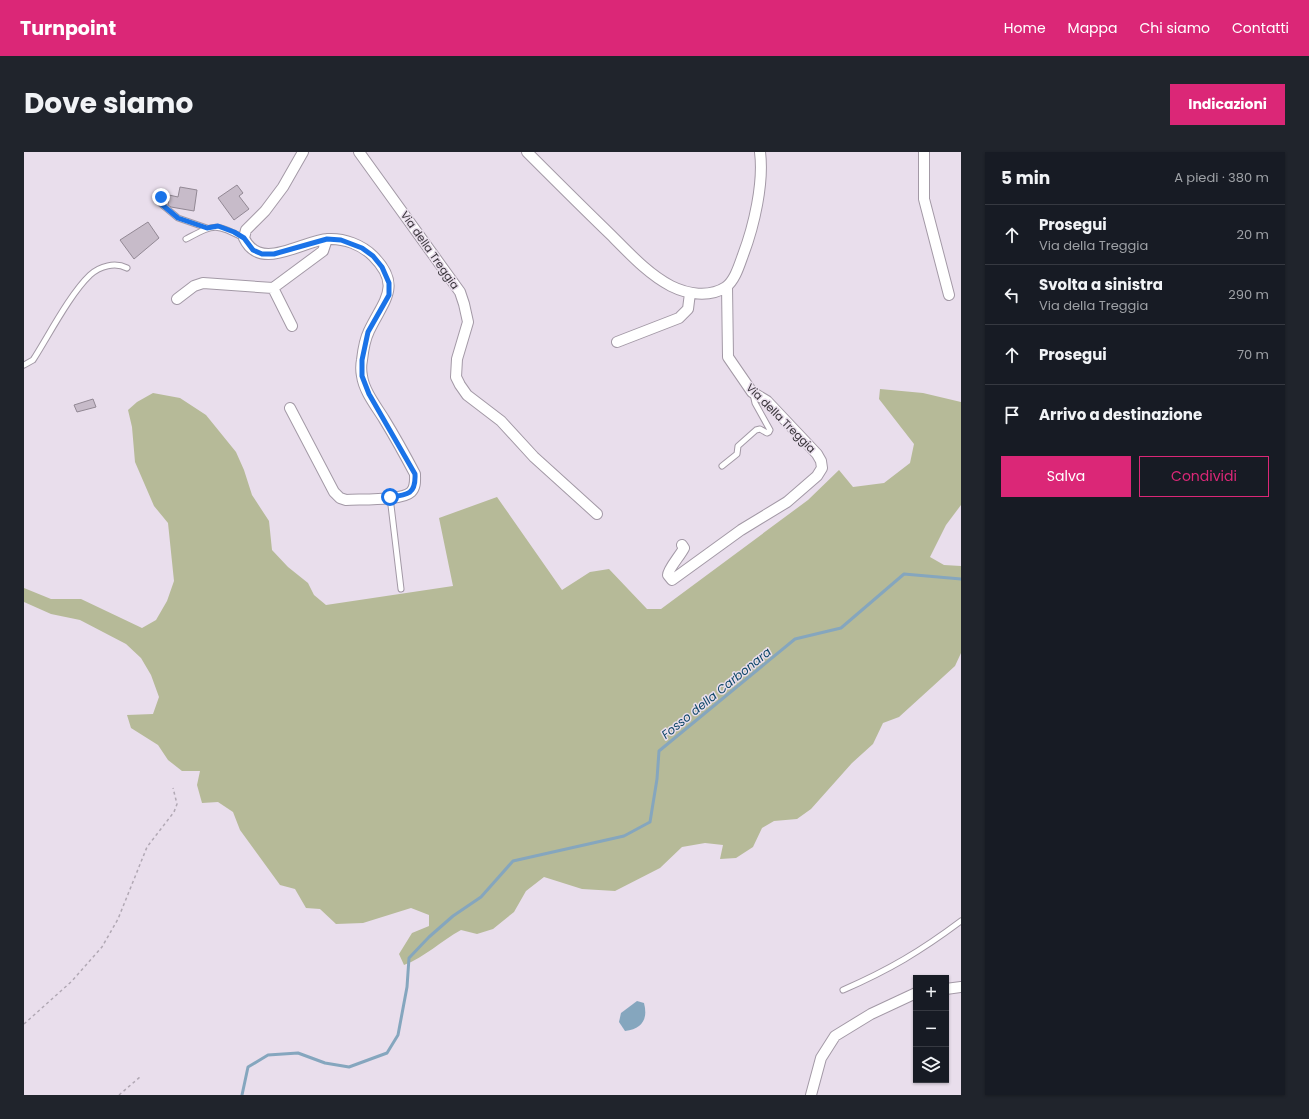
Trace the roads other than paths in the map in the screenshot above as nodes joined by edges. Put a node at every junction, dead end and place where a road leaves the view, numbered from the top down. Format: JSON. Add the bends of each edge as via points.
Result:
{"nodes":[{"id":1,"x":303,"y":152,"type":"edge"},
{"id":2,"x":359,"y":152,"type":"edge"},
{"id":3,"x":527,"y":152,"type":"edge"},
{"id":4,"x":760,"y":152,"type":"edge"},
{"id":5,"x":924,"y":152,"type":"edge"},
{"id":6,"x":161,"y":197,"type":"dead end"},
{"id":7,"x":207,"y":228,"type":"junction"},
{"id":8,"x":244,"y":238,"type":"junction"},
{"id":9,"x":186,"y":239,"type":"dead end"},
{"id":10,"x":327,"y":239,"type":"junction"},
{"id":11,"x":128,"y":268,"type":"dead end"},
{"id":12,"x":726,"y":286,"type":"junction"},
{"id":13,"x":273,"y":288,"type":"junction"},
{"id":14,"x":690,"y":293,"type":"junction"},
{"id":15,"x":949,"y":295,"type":"dead end"},
{"id":16,"x":177,"y":299,"type":"dead end"},
{"id":17,"x":292,"y":326,"type":"dead end"},
{"id":18,"x":617,"y":342,"type":"dead end"},
{"id":19,"x":24,"y":365,"type":"edge"},
{"id":20,"x":752,"y":392,"type":"junction"},
{"id":21,"x":290,"y":408,"type":"dead end"},
{"id":22,"x":722,"y":466,"type":"dead end"},
{"id":23,"x":390,"y":497,"type":"junction"},
{"id":24,"x":597,"y":514,"type":"dead end"},
{"id":25,"x":682,"y":545,"type":"dead end"},
{"id":26,"x":401,"y":589,"type":"dead end"},
{"id":27,"x":961,"y":921,"type":"edge"},
{"id":28,"x":961,"y":987,"type":"edge"},
{"id":29,"x":949,"y":989,"type":"edge"},
{"id":30,"x":844,"y":990,"type":"dead end"},
{"id":31,"x":913,"y":994,"type":"edge"},
{"id":32,"x":811,"y":1095,"type":"edge"}],
"edges":[{"from":1,"to":8,"type":"street","via":[[283,187],[265,211],[246,230]]},
{"from":2,"to":24,"type":"street","name":"Via della Treggia","via":[[460,292],[468,322],[457,359],[456,377],[460,385],[467,395],[501,421],[534,457]]},
{"from":3,"to":14,"type":"street","via":[[641,265],[670,286]]},
{"from":4,"to":12,"type":"street","via":[[761,184],[746,247],[736,274]]},
{"from":5,"to":15,"type":"street","via":[[924,200]]},
{"from":6,"to":7,"type":"lane","via":[[160,203],[178,218]]},
{"from":7,"to":8,"type":"lane","via":[[218,226]]},
{"from":7,"to":9,"type":"lane"},
{"from":8,"to":10,"type":"street","via":[[253,250],[268,254]]},
{"from":10,"to":13,"type":"street","via":[[323,251]]},
{"from":10,"to":23,"type":"street","via":[[341,240],[362,248],[382,267],[389,283],[389,295],[368,332],[362,360],[362,376],[369,394],[415,474],[416,484],[411,492]]},
{"from":11,"to":19,"type":"lane","via":[[110,265],[90,275],[33,360]]},
{"from":12,"to":14,"type":"street","via":[[712,293]]},
{"from":12,"to":20,"type":"street","name":"Via della Treggia","via":[[728,357]]},
{"from":13,"to":16,"type":"street","via":[[203,283],[194,286]]},
{"from":13,"to":17,"type":"street"},
{"from":14,"to":18,"type":"street","via":[[688,309],[679,318]]},
{"from":20,"to":22,"type":"lane","via":[[770,430],[767,433],[760,429],[756,430],[738,446],[737,454]]},
{"from":20,"to":25,"type":"street","name":"Via della Treggia","via":[[767,402],[817,454],[822,461],[822,468],[817,476],[787,502],[741,530],[672,580],[668,572],[679,558],[684,548]]},
{"from":21,"to":23,"type":"street","via":[[334,492],[340,498],[346,500]]},
{"from":23,"to":26,"type":"lane"},
{"from":27,"to":30,"type":"lane","via":[[901,962]]},
{"from":28,"to":29,"type":"street"},
{"from":31,"to":32,"type":"street","via":[[871,1014],[835,1036],[821,1058]]}]}
